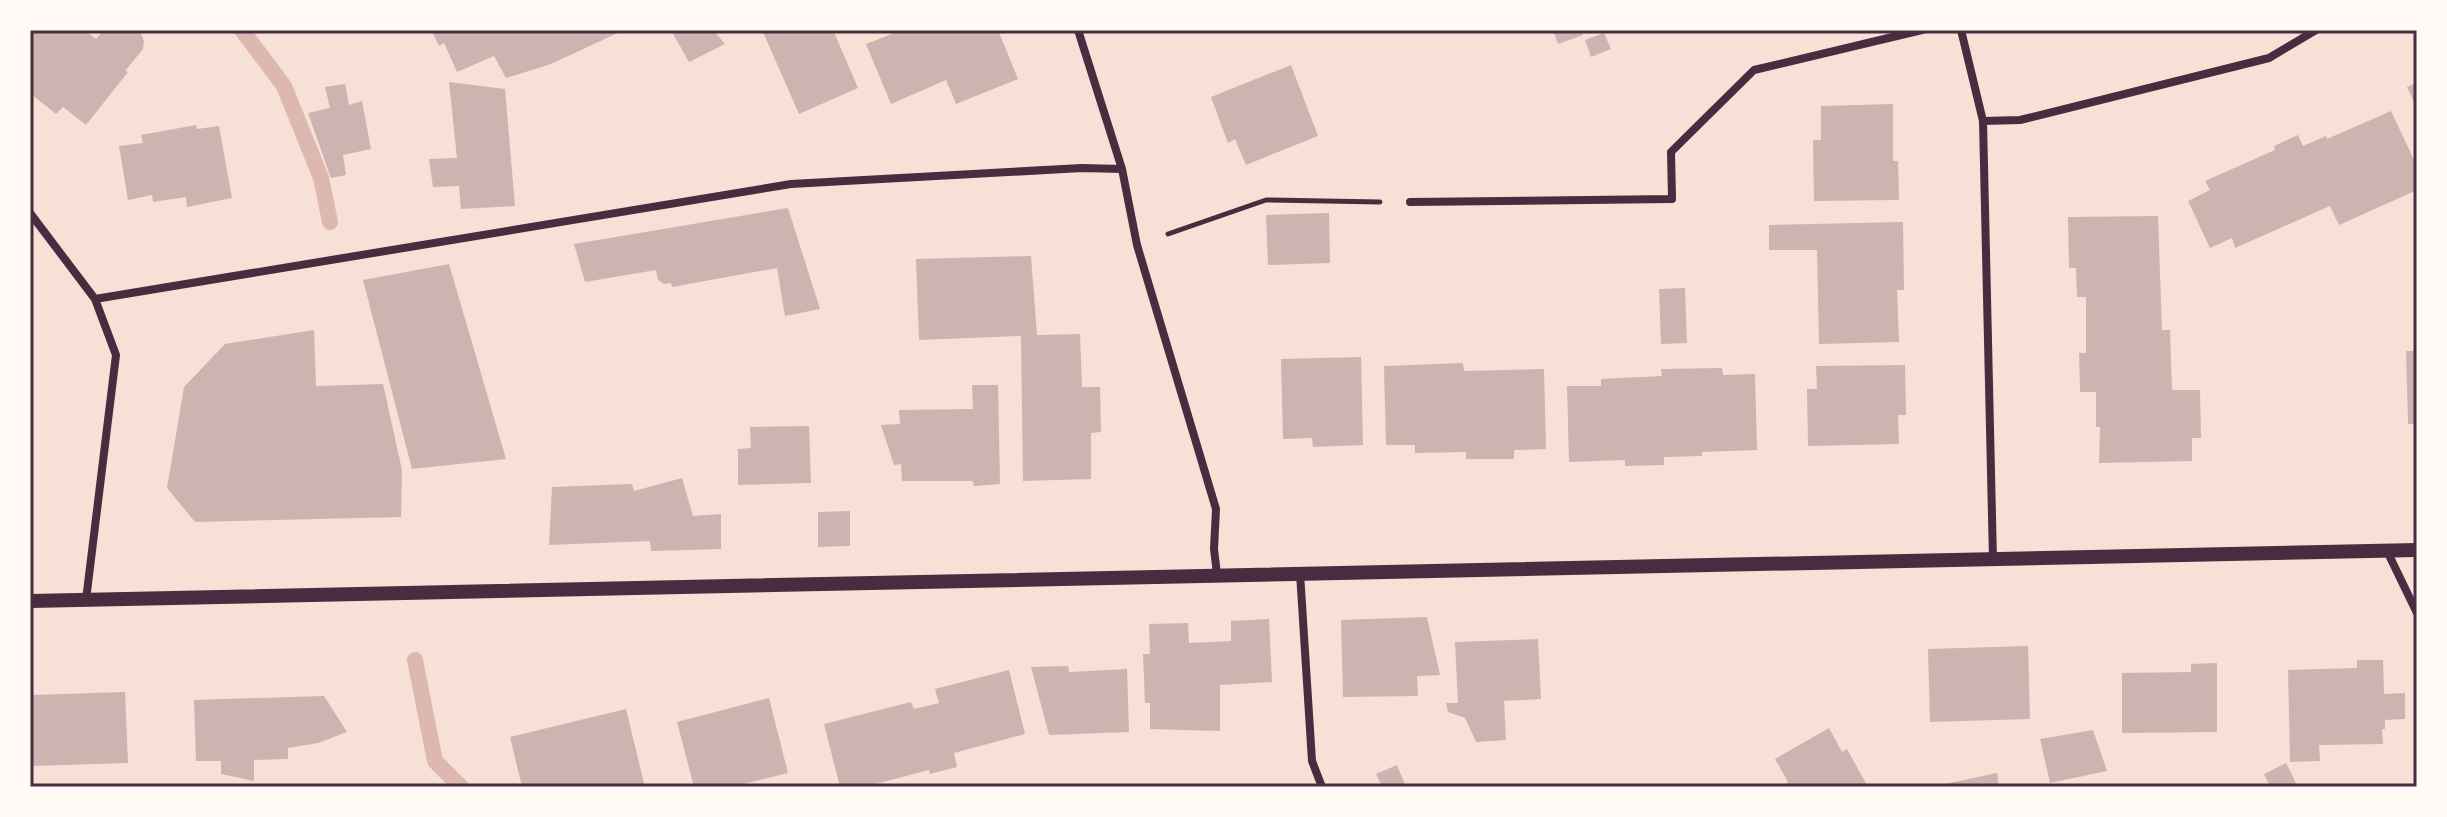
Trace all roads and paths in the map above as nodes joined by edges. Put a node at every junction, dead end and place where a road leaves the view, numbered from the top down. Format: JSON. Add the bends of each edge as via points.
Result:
{"nodes":[{"id":1,"x":1078,"y":30,"type":"edge"},
{"id":2,"x":1922,"y":30,"type":"edge"},
{"id":3,"x":1961,"y":30,"type":"edge"},
{"id":4,"x":2316,"y":30,"type":"edge"},
{"id":5,"x":1983,"y":121,"type":"junction"},
{"id":6,"x":1122,"y":169,"type":"junction"},
{"id":7,"x":1410,"y":202,"type":"joint"},
{"id":8,"x":30,"y":213,"type":"edge"},
{"id":9,"x":1137,"y":245,"type":"junction"},
{"id":10,"x":95,"y":299,"type":"junction"},
{"id":11,"x":2417,"y":550,"type":"edge"},
{"id":12,"x":2387,"y":551,"type":"junction"},
{"id":13,"x":1993,"y":560,"type":"junction"},
{"id":14,"x":1300,"y":573,"type":"junction"},
{"id":15,"x":1217,"y":574,"type":"junction"},
{"id":16,"x":86,"y":600,"type":"junction"},
{"id":17,"x":30,"y":601,"type":"edge"},
{"id":18,"x":2417,"y":613,"type":"edge"},
{"id":19,"x":1322,"y":787,"type":"edge"}],
"edges":[{"from":1,"to":6,"type":"street"},
{"from":2,"to":7,"type":"street","via":[[1754,70],[1671,152],[1672,199]]},
{"from":3,"to":5,"type":"street"},
{"from":4,"to":5,"type":"street","via":[[2269,58],[2020,120]]},
{"from":5,"to":13,"type":"street"},
{"from":6,"to":9,"type":"street"},
{"from":6,"to":10,"type":"street","via":[[791,184]]},
{"from":7,"to":9,"type":"path","via":[[1266,200]]},
{"from":8,"to":10,"type":"street"},
{"from":9,"to":15,"type":"street","via":[[1216,509]]},
{"from":10,"to":16,"type":"street","via":[[116,355]]},
{"from":11,"to":12,"type":"street"},
{"from":12,"to":13,"type":"street"},
{"from":12,"to":18,"type":"street"},
{"from":13,"to":14,"type":"street"},
{"from":14,"to":15,"type":"street"},
{"from":14,"to":19,"type":"street","via":[[1312,761]]},
{"from":15,"to":16,"type":"street"},
{"from":16,"to":17,"type":"street"}]}
